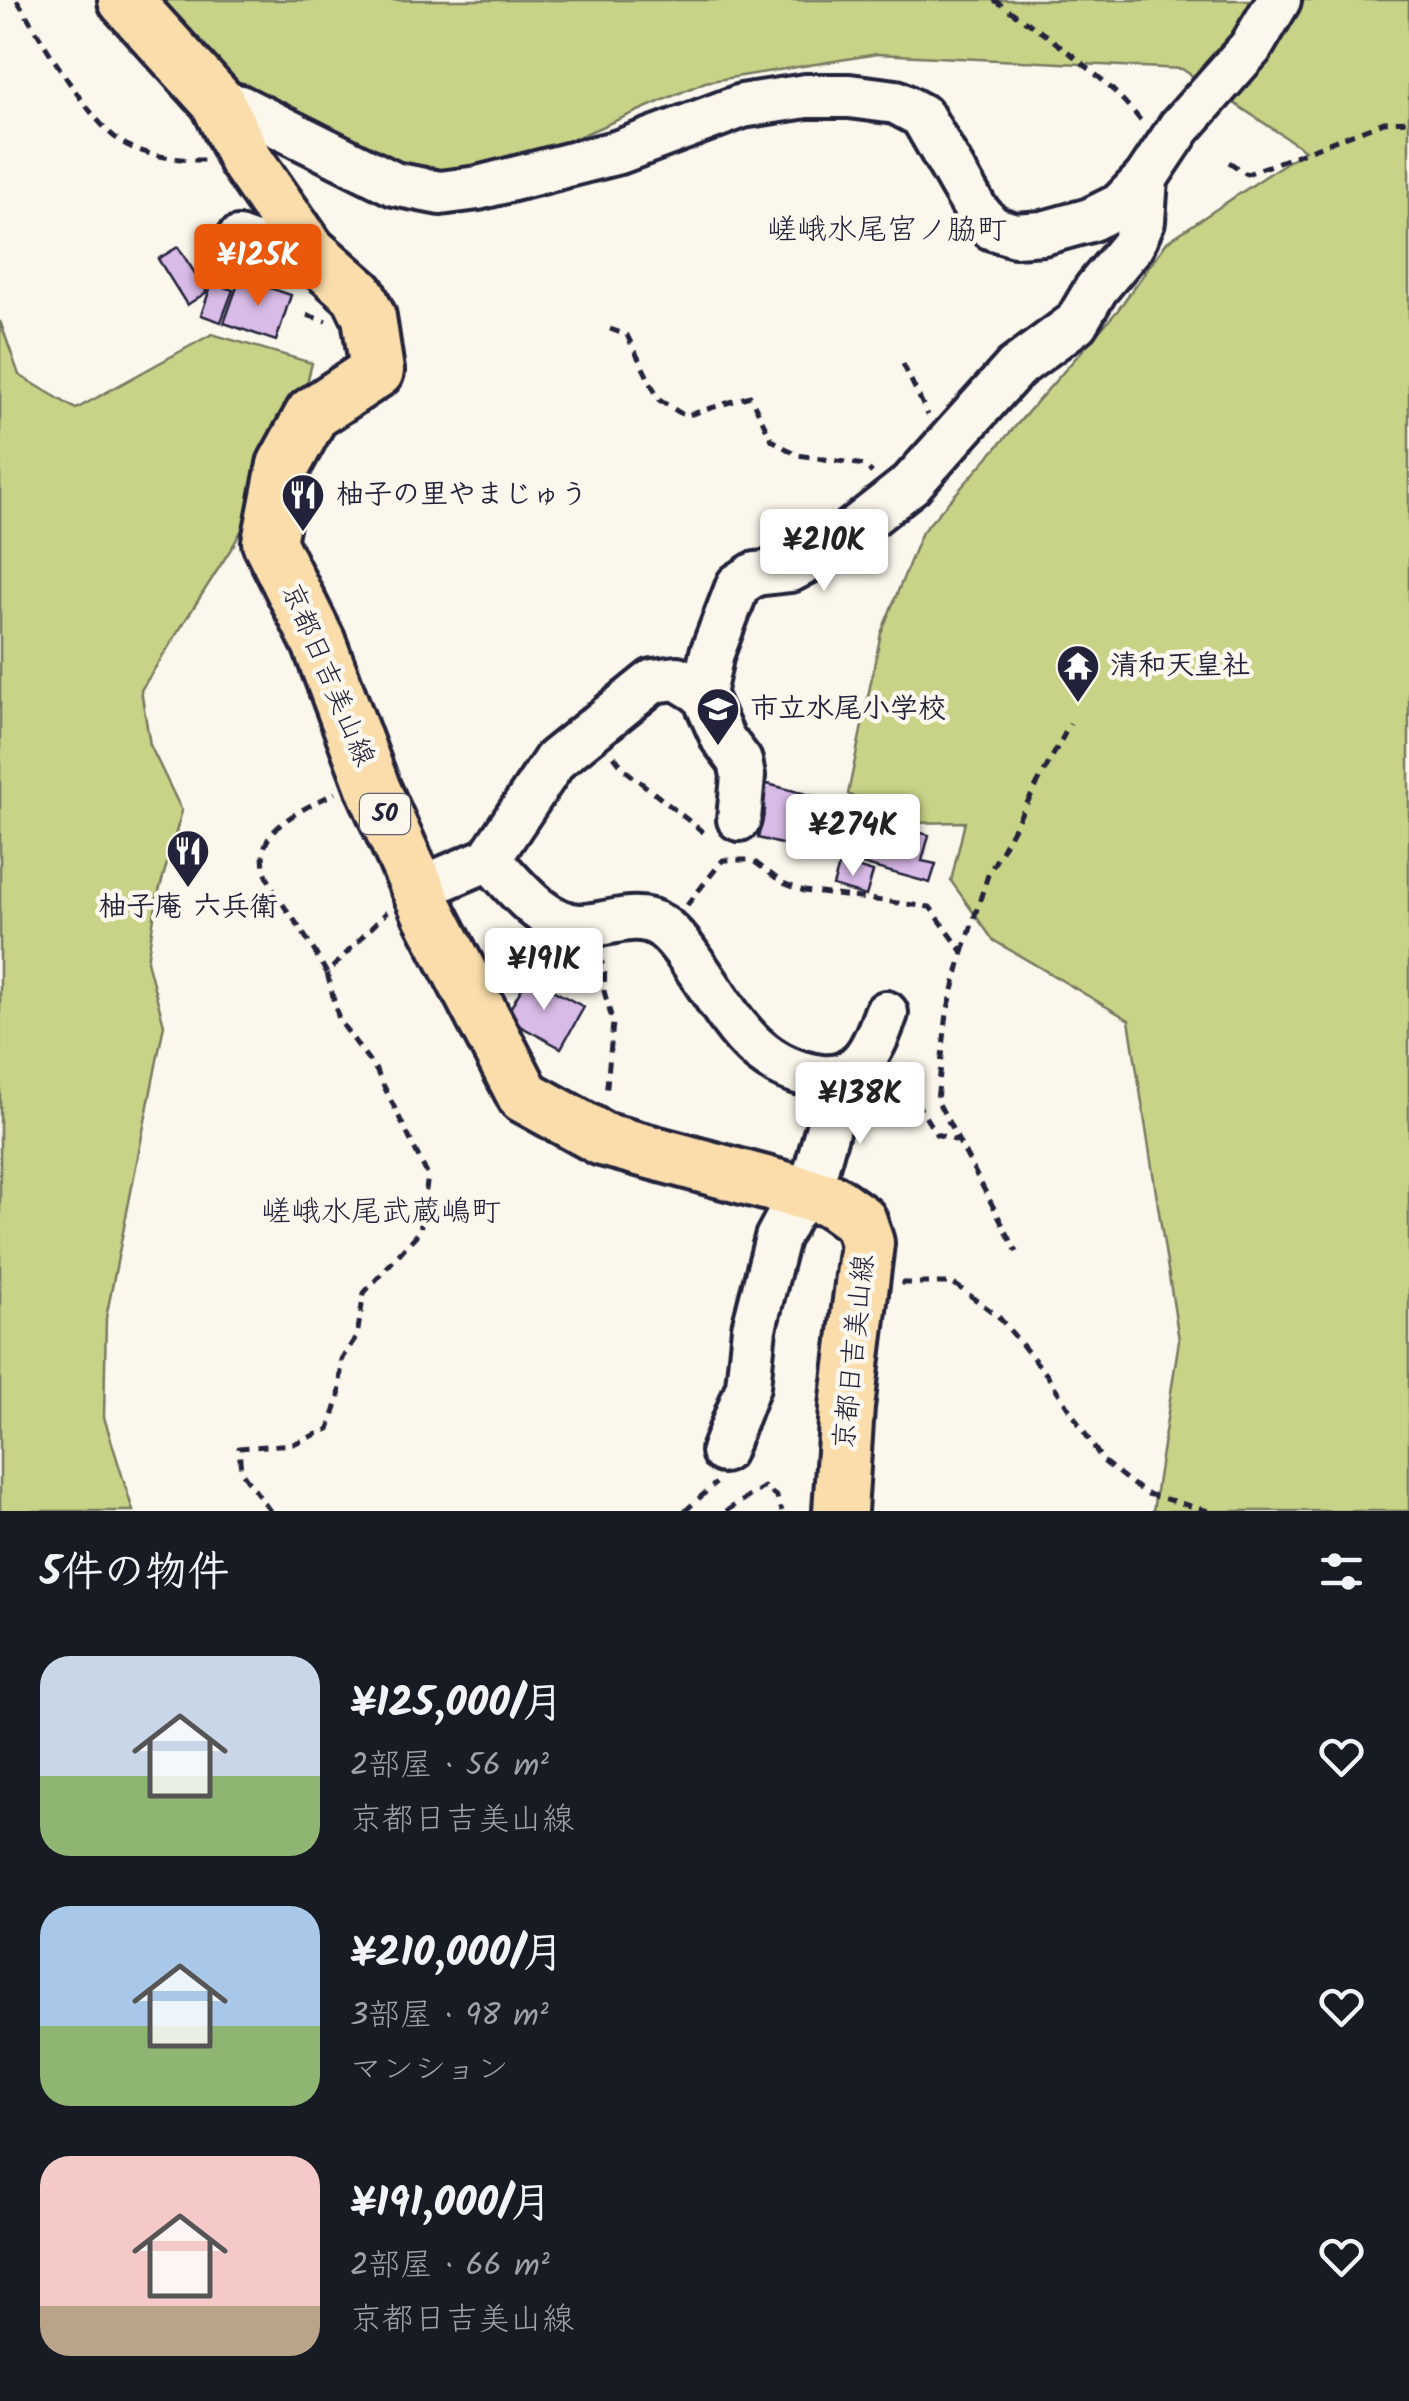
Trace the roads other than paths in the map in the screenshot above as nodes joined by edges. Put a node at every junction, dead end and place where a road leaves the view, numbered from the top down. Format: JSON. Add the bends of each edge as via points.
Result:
{"nodes":[{"id":1,"x":125,"y":0,"type":"edge"},
{"id":2,"x":1280,"y":0,"type":"edge"},
{"id":3,"x":217,"y":101,"type":"junction"},
{"id":4,"x":1150,"y":172,"type":"junction"},
{"id":5,"x":238,"y":239,"type":"dead end"},
{"id":6,"x":309,"y":252,"type":"junction"},
{"id":7,"x":703,"y":694,"type":"junction"},
{"id":8,"x":728,"y":841,"type":"road end"},
{"id":9,"x":489,"y":859,"type":"junction"},
{"id":10,"x":419,"y":889,"type":"junction"},
{"id":11,"x":881,"y":1026,"type":"road end"},
{"id":12,"x":846,"y":1076,"type":"junction"},
{"id":13,"x":809,"y":1195,"type":"junction"},
{"id":14,"x":723,"y":1451,"type":"dead end"},
{"id":15,"x":840,"y":1511,"type":"edge"}],
"edges":[{"from":1,"to":3,"type":"main road","name":"京都日吉美山線","number":"50"},
{"from":2,"to":4,"type":"street","via":[[1251,47],[1180,126]]},
{"from":3,"to":4,"type":"street","via":[[394,184],[440,193],[619,152],[742,106],[806,96],[896,102],[922,116],[976,210],[992,228],[1015,235],[1090,220],[1120,204]]},
{"from":3,"to":6,"type":"main road","name":"京都日吉美山線","number":"50","via":[[245,159]]},
{"from":4,"to":7,"type":"street","via":[[1142,222],[1076,323],[1015,368],[911,484],[825,552],[792,570],[755,574],[738,585]]},
{"from":5,"to":6,"type":"street","via":[[274,252]]},
{"from":6,"to":10,"type":"main road","name":"京都日吉美山線","number":"50","via":[[358,294],[369,316],[377,370],[312,414],[284,465],[269,542],[319,643]]},
{"from":7,"to":8,"type":"street","via":[[743,776]]},
{"from":7,"to":9,"type":"street","via":[[677,678],[653,681],[555,760]]},
{"from":9,"to":10,"type":"street"},
{"from":9,"to":12,"type":"street","via":[[544,913],[578,926],[625,919],[660,924],[756,1049],[801,1074]]},
{"from":10,"to":13,"type":"main road","name":"京都日吉美山線","number":"50","via":[[524,1096],[602,1139]]},
{"from":11,"to":12,"type":"street","via":[[863,1062]]},
{"from":12,"to":13,"type":"street"},
{"from":13,"to":14,"type":"street","via":[[777,1238],[754,1328],[748,1386]]},
{"from":13,"to":15,"type":"main road","name":"京都日吉美山線","number":"50","via":[[832,1201],[860,1221],[866,1243]]}]}
